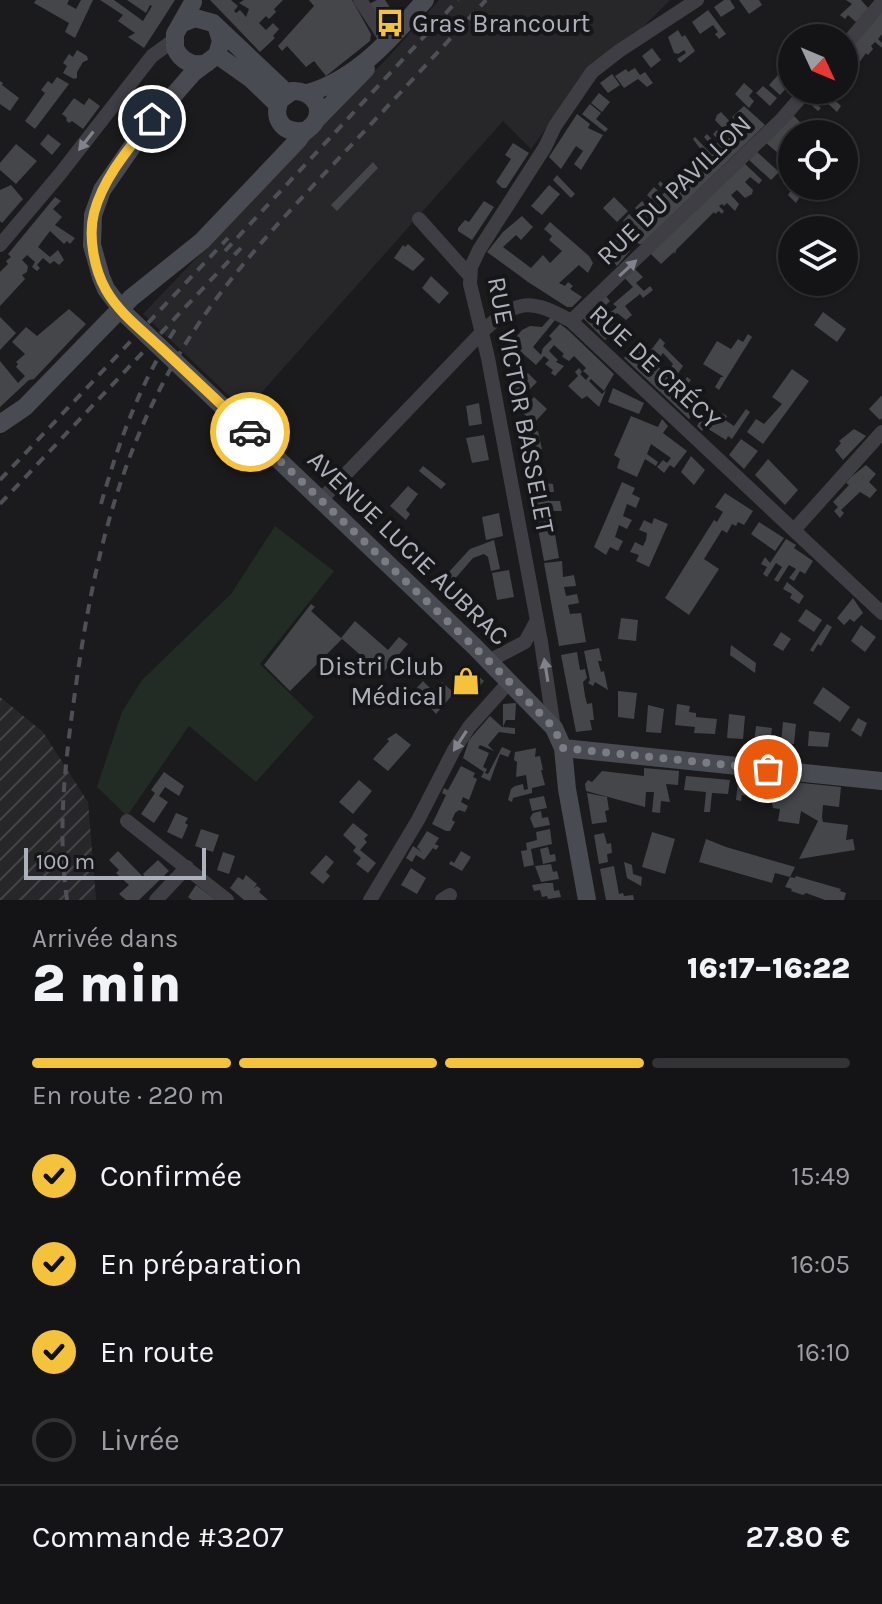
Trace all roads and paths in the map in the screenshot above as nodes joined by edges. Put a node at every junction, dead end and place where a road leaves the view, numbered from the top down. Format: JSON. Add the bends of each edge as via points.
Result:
{"nodes":[{"id":1,"x":360,"y":0,"type":"edge"},
{"id":2,"x":425,"y":0,"type":"edge"},
{"id":3,"x":697,"y":0,"type":"edge"},
{"id":4,"x":882,"y":2,"type":"edge"},
{"id":5,"x":201,"y":12,"type":"edge"},
{"id":6,"x":858,"y":30,"type":"edge"},
{"id":7,"x":387,"y":44,"type":"junction"},
{"id":8,"x":176,"y":48,"type":"junction"},
{"id":9,"x":212,"y":59,"type":"junction"},
{"id":10,"x":308,"y":93,"type":"junction"},
{"id":11,"x":282,"y":98,"type":"junction"},
{"id":12,"x":795,"y":104,"type":"edge"},
{"id":13,"x":149,"y":124,"type":"junction"},
{"id":14,"x":282,"y":126,"type":"junction"},
{"id":15,"x":309,"y":126,"type":"junction"},
{"id":16,"x":266,"y":172,"type":"junction"},
{"id":17,"x":419,"y":219,"type":"dead end"},
{"id":18,"x":2,"y":238,"type":"edge"},
{"id":19,"x":470,"y":276,"type":"junction"},
{"id":20,"x":571,"y":321,"type":"junction"},
{"id":21,"x":483,"y":331,"type":"junction"},
{"id":22,"x":0,"y":424,"type":"edge"},
{"id":23,"x":882,"y":432,"type":"edge"},
{"id":24,"x":320,"y":501,"type":"junction"},
{"id":25,"x":794,"y":530,"type":"junction"},
{"id":26,"x":882,"y":613,"type":"edge"},
{"id":27,"x":537,"y":620,"type":"junction"},
{"id":28,"x":489,"y":661,"type":"junction"},
{"id":29,"x":509,"y":682,"type":"junction"},
{"id":30,"x":554,"y":728,"type":"junction"},
{"id":31,"x":563,"y":748,"type":"junction"},
{"id":32,"x":882,"y":781,"type":"edge"},
{"id":33,"x":127,"y":821,"type":"dead end"},
{"id":34,"x":187,"y":867,"type":"junction"},
{"id":35,"x":156,"y":900,"type":"edge"},
{"id":36,"x":227,"y":900,"type":"edge"},
{"id":37,"x":370,"y":900,"type":"edge"},
{"id":38,"x":587,"y":900,"type":"edge"}],
"edges":[{"from":1,"to":7,"type":"street"},
{"from":2,"to":7,"type":"main road"},
{"from":3,"to":19,"type":"street","name":"RUE VICTOR BASSELET","via":[[588,77],[479,250]]},
{"from":4,"to":6,"type":"street"},
{"from":5,"to":8,"type":"main road","via":[[178,28]]},
{"from":5,"to":9,"type":"main road","via":[[221,41]]},
{"from":5,"to":11,"type":"main road"},
{"from":7,"to":10,"type":"main road","via":[[331,84]]},
{"from":7,"to":15,"type":"main road"},
{"from":8,"to":9,"type":"main road","via":[[191,64]]},
{"from":8,"to":13,"type":"main road","name":"AVENUE LUCIE AUBRAC","via":[[169,86]]},
{"from":8,"to":18,"type":"street","one_way":true,"via":[[152,56],[69,163]]},
{"from":9,"to":11,"type":"main road"},
{"from":9,"to":13,"type":"main road","name":"AVENUE LUCIE AUBRAC"},
{"from":10,"to":11,"type":"main road","via":[[297,90]]},
{"from":10,"to":15,"type":"main road","via":[[318,108]]},
{"from":11,"to":14,"type":"main road","via":[[276,115]]},
{"from":20,"to":12,"type":"street","name":"RUE DU PAVILLON","one_way":true},
{"from":13,"to":24,"type":"main road","name":"AVENUE LUCIE AUBRAC","bridge":true,"via":[[107,182],[93,215],[92,245],[106,289],[125,314]]},
{"from":14,"to":15,"type":"main road"},
{"from":14,"to":16,"type":"main road","via":[[279,152]]},
{"from":15,"to":16,"type":"main road"},
{"from":16,"to":22,"type":"main road","via":[[202,241],[131,298],[25,407]]},
{"from":17,"to":19,"type":"street"},
{"from":19,"to":21,"type":"street","name":"RUE VICTOR BASSELET"},
{"from":20,"to":21,"type":"street","name":"RUE DE CRÉCY","via":[[544,306],[522,304]]},
{"from":20,"to":25,"type":"street","name":"RUE DE CRÉCY"},
{"from":21,"to":24,"type":"street","name":"RUE DE CRÉCY"},
{"from":21,"to":27,"type":"street","name":"RUE VICTOR BASSELET"},
{"from":23,"to":25,"type":"street"},
{"from":24,"to":28,"type":"main road","name":"AVENUE LUCIE AUBRAC"},
{"from":25,"to":26,"type":"street","name":"RUE DE CRÉCY"},
{"from":27,"to":28,"type":"street","via":[[525,642]]},
{"from":30,"to":27,"type":"street","name":"RUE VICTOR BASSELET","one_way":true},
{"from":28,"to":29,"type":"main road","name":"AVENUE LUCIE AUBRAC"},
{"from":29,"to":30,"type":"main road","name":"AVENUE LUCIE AUBRAC"},
{"from":29,"to":37,"type":"street","one_way":true,"via":[[454,750]]},
{"from":30,"to":31,"type":"main road","name":"AVENUE LUCIE AUBRAC"},
{"from":31,"to":32,"type":"main road"},
{"from":31,"to":38,"type":"main road","name":"AVENUE LUCIE AUBRAC"},
{"from":33,"to":34,"type":"street"},
{"from":34,"to":35,"type":"street"},
{"from":34,"to":36,"type":"street"}]}
